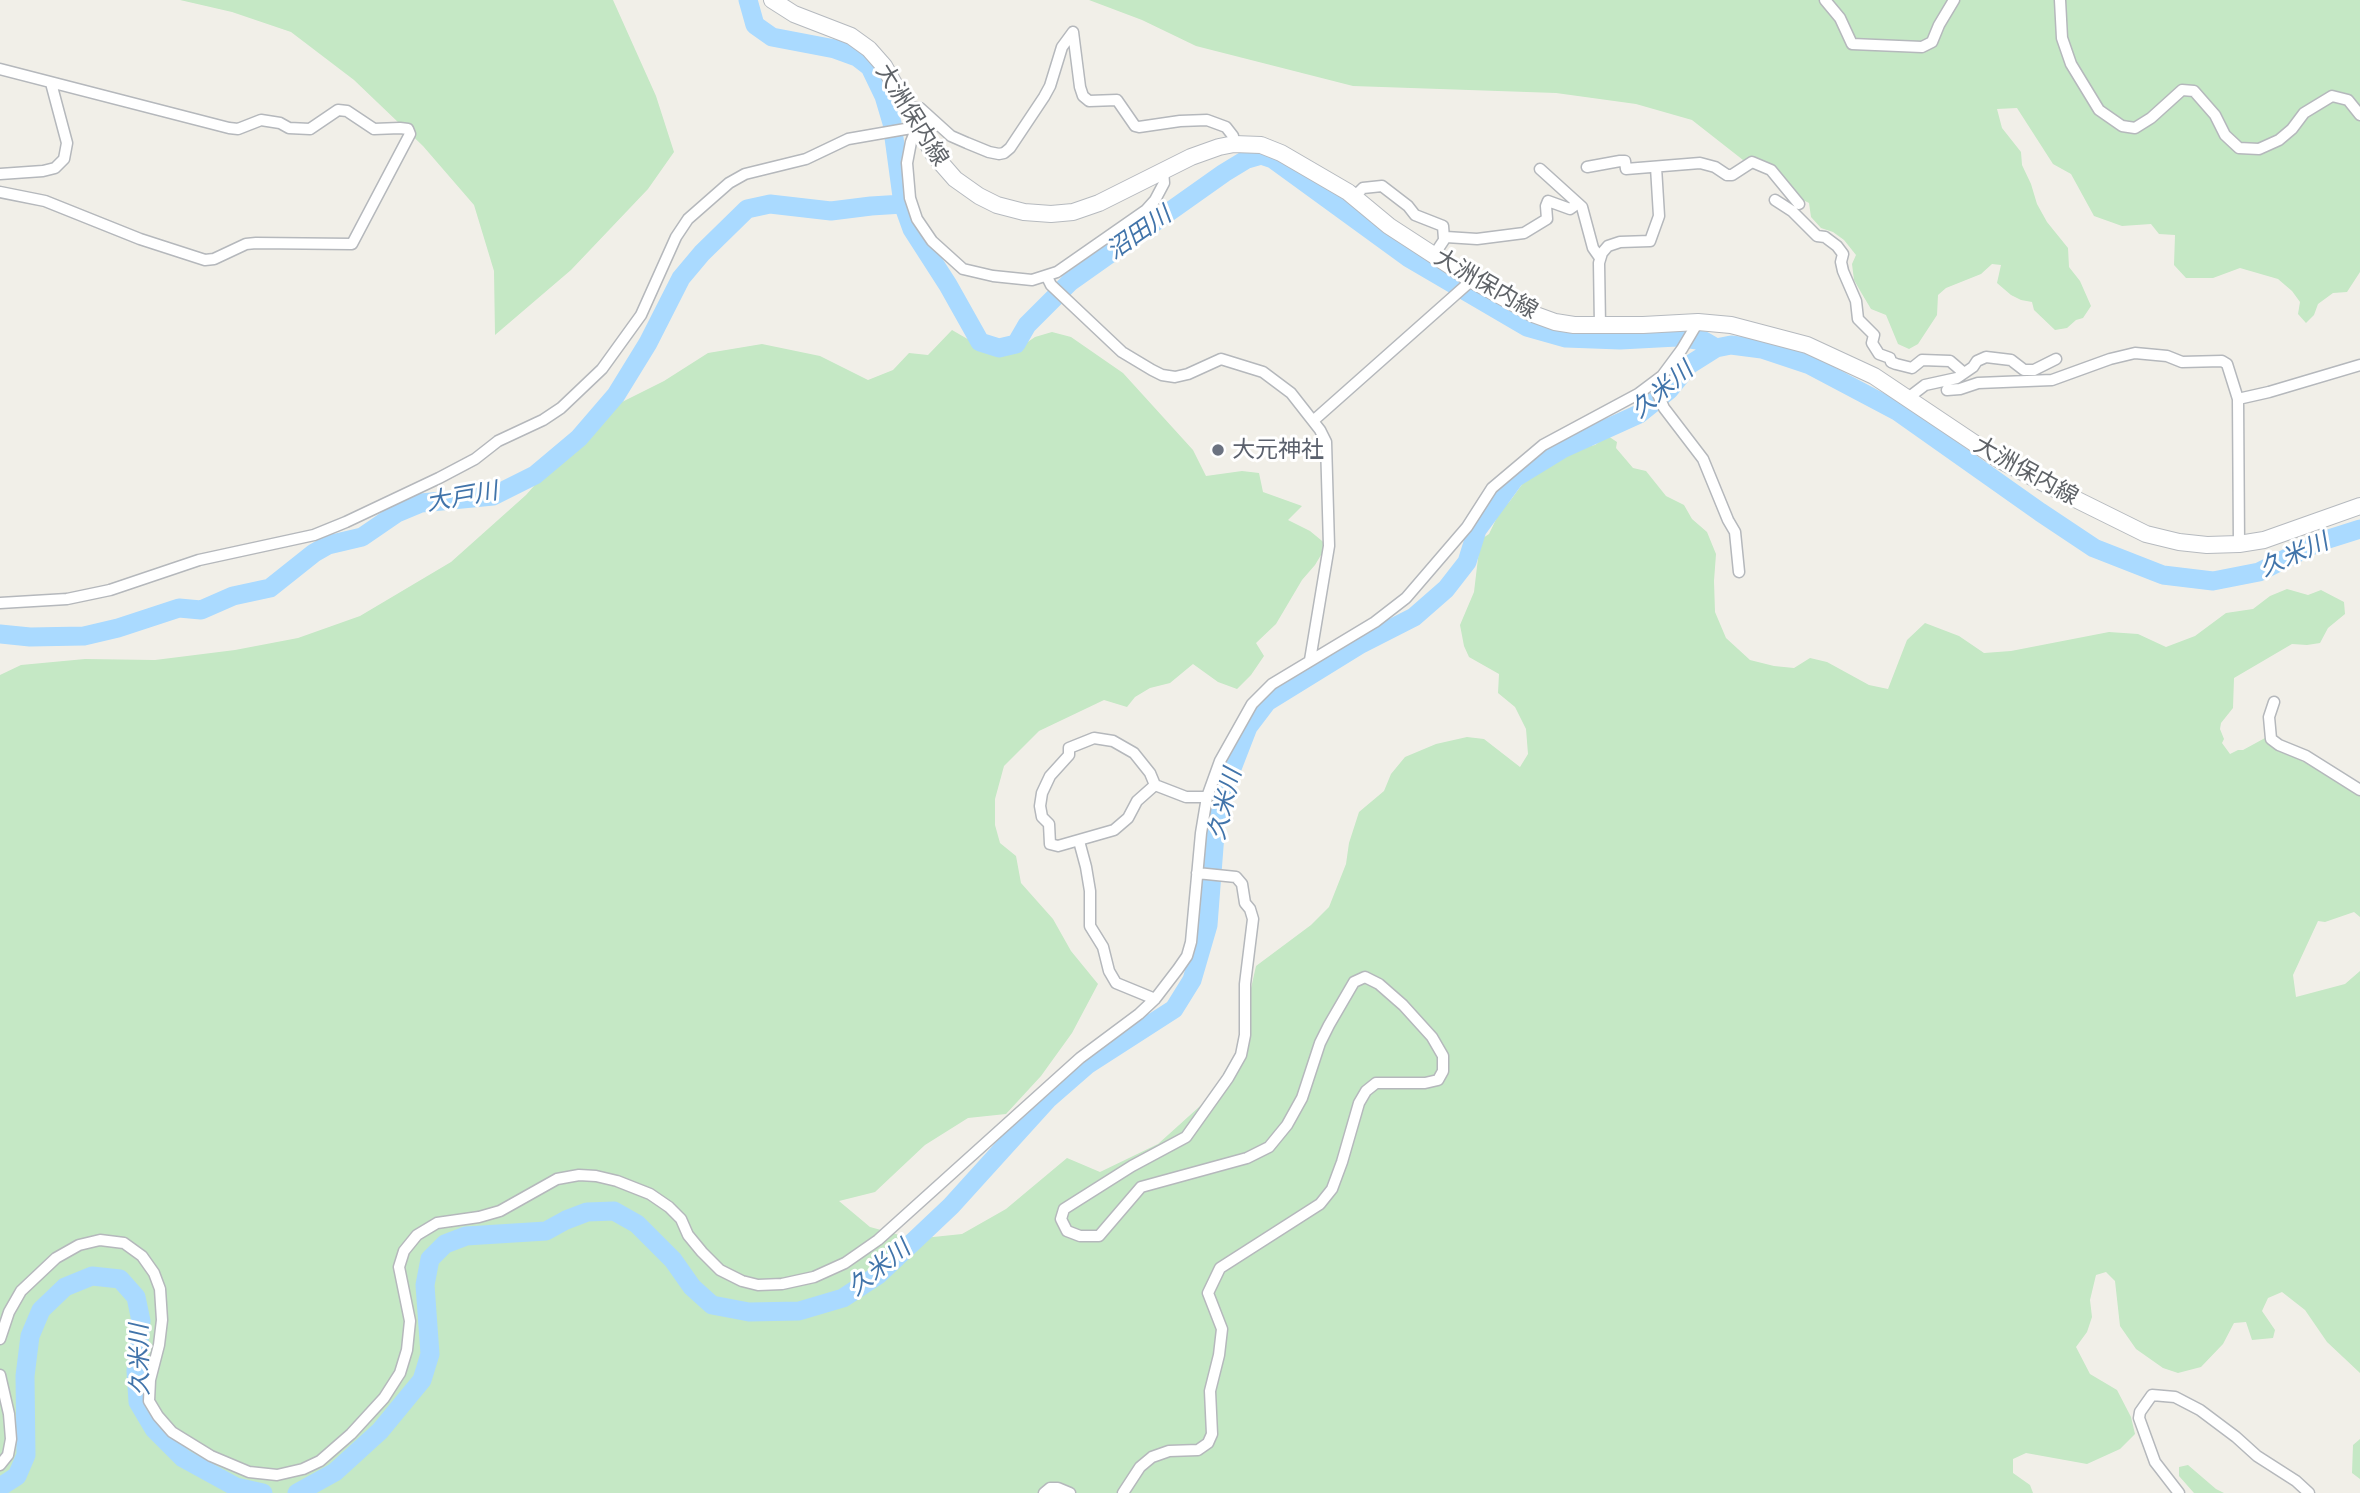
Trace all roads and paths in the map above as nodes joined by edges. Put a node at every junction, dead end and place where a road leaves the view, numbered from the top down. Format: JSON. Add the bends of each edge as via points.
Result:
{"nodes":[{"id":1,"x":772,"y":0,"type":"edge"},
{"id":2,"x":1825,"y":0,"type":"edge"},
{"id":3,"x":1954,"y":0,"type":"edge"},
{"id":4,"x":2060,"y":0,"type":"edge"},
{"id":5,"x":0,"y":69,"type":"edge"},
{"id":6,"x":51,"y":83,"type":"junction"},
{"id":7,"x":906,"y":107,"type":"junction"},
{"id":8,"x":2360,"y":115,"type":"edge"},
{"id":9,"x":909,"y":129,"type":"junction"},
{"id":10,"x":1234,"y":144,"type":"junction"},
{"id":11,"x":1587,"y":167,"type":"dead end"},
{"id":12,"x":1656,"y":167,"type":"junction"},
{"id":13,"x":1540,"y":169,"type":"dead end"},
{"id":14,"x":1163,"y":171,"type":"junction"},
{"id":15,"x":0,"y":174,"type":"edge"},
{"id":16,"x":0,"y":192,"type":"edge"},
{"id":17,"x":1354,"y":197,"type":"junction"},
{"id":18,"x":1775,"y":200,"type":"dead end"},
{"id":19,"x":1577,"y":204,"type":"junction"},
{"id":20,"x":1799,"y":204,"type":"dead end"},
{"id":21,"x":1444,"y":239,"type":"junction"},
{"id":22,"x":1434,"y":255,"type":"junction"},
{"id":23,"x":1600,"y":258,"type":"junction"},
{"id":24,"x":1049,"y":281,"type":"junction"},
{"id":25,"x":1470,"y":282,"type":"junction"},
{"id":26,"x":1697,"y":325,"type":"junction"},
{"id":27,"x":1600,"y":326,"type":"junction"},
{"id":28,"x":2056,"y":359,"type":"dead end"},
{"id":29,"x":2360,"y":365,"type":"edge"},
{"id":30,"x":1964,"y":373,"type":"junction"},
{"id":31,"x":1653,"y":383,"type":"junction"},
{"id":32,"x":1947,"y":390,"type":"dead end"},
{"id":33,"x":1908,"y":398,"type":"junction"},
{"id":34,"x":2238,"y":399,"type":"junction"},
{"id":35,"x":1313,"y":421,"type":"junction"},
{"id":36,"x":2359,"y":508,"type":"edge"},
{"id":37,"x":2239,"y":544,"type":"junction"},
{"id":38,"x":1739,"y":572,"type":"dead end"},
{"id":39,"x":0,"y":603,"type":"edge"},
{"id":40,"x":1310,"y":660,"type":"junction"},
{"id":41,"x":2274,"y":702,"type":"dead end"},
{"id":42,"x":1155,"y":785,"type":"junction"},
{"id":43,"x":2360,"y":790,"type":"edge"},
{"id":44,"x":1207,"y":797,"type":"junction"},
{"id":45,"x":1079,"y":841,"type":"junction"},
{"id":46,"x":1200,"y":873,"type":"junction"},
{"id":47,"x":1155,"y":999,"type":"junction"},
{"id":48,"x":0,"y":1339,"type":"edge"},
{"id":49,"x":0,"y":1375,"type":"edge"},
{"id":50,"x":0,"y":1465,"type":"edge"},
{"id":51,"x":1044,"y":1493,"type":"edge"},
{"id":52,"x":1070,"y":1493,"type":"edge"},
{"id":53,"x":1123,"y":1493,"type":"edge"},
{"id":54,"x":2179,"y":1493,"type":"edge"},
{"id":55,"x":2309,"y":1493,"type":"edge"}],
"edges":[{"from":1,"to":7,"type":"main road","name":"大洲保内線","via":[[869,49],[884,66]]},
{"from":2,"to":3,"type":"street","via":[[1852,44],[1922,47],[1931,42]]},
{"from":4,"to":8,"type":"street","via":[[2062,38],[2071,64],[2099,110],[2122,126],[2135,128],[2182,90],[2194,91],[2239,148],[2259,149],[2278,140],[2304,113],[2332,96],[2348,100]]},
{"from":5,"to":6,"type":"street"},
{"from":6,"to":15,"type":"street","via":[[67,143],[64,159],[43,172]]},
{"from":6,"to":16,"type":"street","via":[[229,128],[261,120],[310,129],[338,110],[374,129],[408,129],[410,134],[352,244],[246,244],[205,260],[45,201]]},
{"from":7,"to":9,"type":"main road","name":"大洲保内線"},
{"from":7,"to":10,"type":"street","via":[[920,108],[959,139],[989,152],[1004,153],[1044,97],[1062,47],[1073,32],[1080,87],[1089,101],[1117,100],[1139,127],[1208,120],[1227,127]]},
{"from":9,"to":14,"type":"main road","name":"大洲保内線","via":[[955,179],[997,205],[1024,212],[1073,212]]},
{"from":9,"to":24,"type":"street","via":[[910,198],[932,241],[963,269]]},
{"from":9,"to":39,"type":"street","via":[[848,139],[806,159],[745,174],[719,190],[676,237],[641,315],[602,369],[561,408],[498,441],[475,459],[314,535],[199,560],[110,590],[67,599]]},
{"from":10,"to":14,"type":"main road","name":"大洲保内線"},
{"from":10,"to":17,"type":"main road","name":"大洲保内線","via":[[1261,145],[1282,153]]},
{"from":11,"to":12,"type":"street","via":[[1620,161],[1625,161],[1626,169]]},
{"from":12,"to":20,"type":"street","via":[[1700,163],[1732,175],[1752,162],[1771,170]]},
{"from":12,"to":23,"type":"street","via":[[1659,216],[1650,241],[1608,246]]},
{"from":13,"to":19,"type":"street"},
{"from":14,"to":24,"type":"street","via":[[1164,183],[1146,209]]},
{"from":17,"to":21,"type":"street","via":[[1363,188],[1382,186],[1415,215],[1443,226]]},
{"from":17,"to":22,"type":"main road","name":"大洲保内線"},
{"from":18,"to":30,"type":"street","via":[[1843,254],[1843,271],[1856,300],[1858,319],[1874,335],[1872,343],[1879,354],[1912,368],[1922,360],[1950,361]]},
{"from":19,"to":21,"type":"street","via":[[1570,209],[1548,201],[1547,219],[1524,233]]},
{"from":19,"to":23,"type":"street"},
{"from":21,"to":22,"type":"street"},
{"from":22,"to":25,"type":"main road","name":"大洲保内線"},
{"from":23,"to":27,"type":"street"},
{"from":24,"to":35,"type":"street","via":[[1122,352],[1162,375],[1188,374],[1221,359],[1263,372],[1291,393]]},
{"from":25,"to":27,"type":"main road","name":"大洲保内線","via":[[1555,322]]},
{"from":25,"to":35,"type":"street"},
{"from":26,"to":27,"type":"main road","name":"大洲保内線"},
{"from":26,"to":31,"type":"street"},
{"from":26,"to":33,"type":"main road","name":"大洲保内線","via":[[1731,326],[1807,345],[1874,376]]},
{"from":28,"to":30,"type":"street","via":[[2024,370],[2011,360],[1986,357]]},
{"from":29,"to":34,"type":"street"},
{"from":30,"to":33,"type":"street","via":[[1951,381],[1925,385]]},
{"from":31,"to":38,"type":"street","via":[[1664,408],[1703,459],[1735,532]]},
{"from":31,"to":40,"type":"street","via":[[1543,445],[1492,488],[1467,527],[1406,598]]},
{"from":32,"to":34,"type":"street","via":[[1978,383],[2052,380],[2110,359],[2150,353],[2182,362],[2222,361]]},
{"from":33,"to":37,"type":"main road","name":"大洲保内線","via":[[1998,459],[2146,534],[2188,543]]},
{"from":34,"to":37,"type":"street"},
{"from":35,"to":40,"type":"street","via":[[1326,442],[1329,546]]},
{"from":36,"to":37,"type":"main road","name":"大洲保内線"},
{"from":40,"to":44,"type":"street","via":[[1272,684],[1252,704],[1220,761]]},
{"from":41,"to":43,"type":"street","via":[[2269,717],[2271,739]]},
{"from":42,"to":44,"type":"street","via":[[1186,797]]},
{"from":42,"to":45,"type":"street","via":[[1114,830]]},
{"from":42,"to":45,"type":"street","via":[[1134,753],[1114,741],[1094,738],[1069,748],[1069,755],[1042,793],[1040,806],[1049,824],[1050,844]]},
{"from":44,"to":46,"type":"street"},
{"from":45,"to":47,"type":"street","via":[[1090,891],[1090,926],[1103,947],[1109,971],[1116,983]]},
{"from":46,"to":47,"type":"street","via":[[1191,942]]},
{"from":46,"to":53,"type":"street","via":[[1236,877],[1253,919],[1241,1055],[1186,1138],[1064,1209],[1061,1219],[1067,1231],[1099,1236],[1141,1187],[1247,1158],[1269,1147],[1301,1098],[1329,1025],[1354,982],[1365,977],[1404,1005],[1432,1037],[1443,1056],[1443,1071],[1438,1080],[1376,1083],[1366,1091],[1332,1189],[1320,1204],[1220,1268],[1208,1293],[1222,1329],[1210,1391],[1212,1434],[1198,1450],[1152,1457]]},
{"from":47,"to":48,"type":"street","via":[[1072,1065],[878,1240],[814,1277],[758,1285],[742,1281],[702,1252],[669,1207],[650,1194],[596,1175],[558,1179],[500,1211],[437,1223],[417,1235],[399,1267],[410,1321],[400,1373],[351,1434],[320,1461],[303,1469],[277,1475],[250,1472],[172,1432],[158,1416],[149,1401],[162,1320],[160,1289],[142,1256],[124,1243],[100,1240],[56,1258],[21,1291]]},
{"from":49,"to":50,"type":"street","via":[[11,1439]]},
{"from":51,"to":52,"type":"street","via":[[1058,1488]]},
{"from":54,"to":55,"type":"street","via":[[2155,1462],[2139,1418],[2152,1395],[2175,1397],[2200,1410]]}]}
